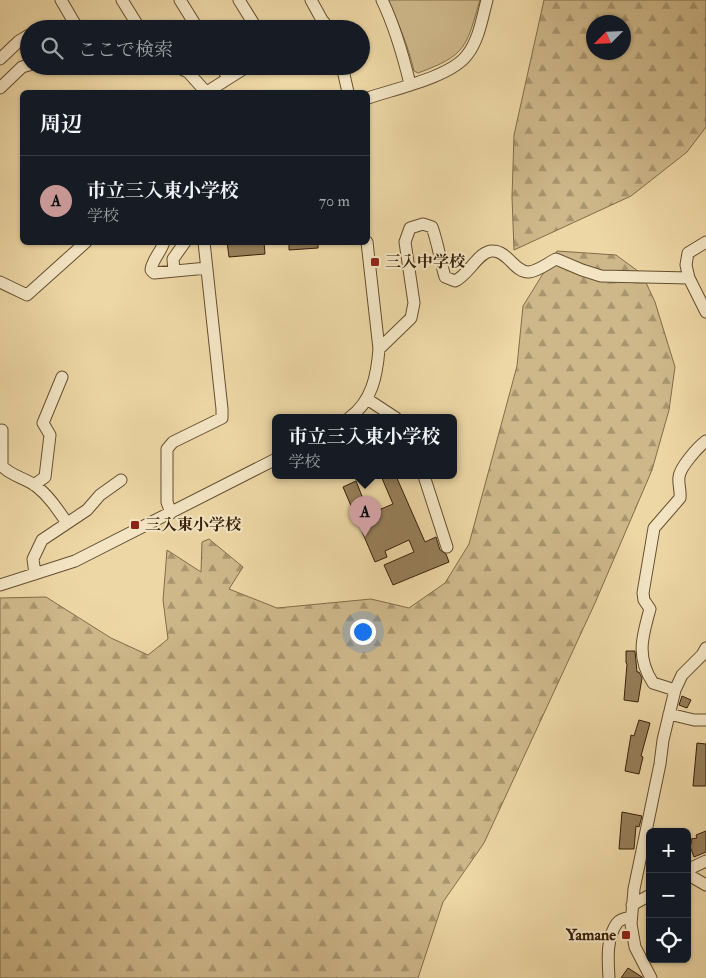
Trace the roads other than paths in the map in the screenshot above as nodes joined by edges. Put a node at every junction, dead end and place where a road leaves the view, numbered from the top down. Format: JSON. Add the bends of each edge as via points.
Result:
{"nodes":[{"id":1,"x":61,"y":0,"type":"edge"},
{"id":2,"x":122,"y":0,"type":"edge"},
{"id":3,"x":180,"y":0,"type":"edge"},
{"id":4,"x":239,"y":0,"type":"edge"},
{"id":5,"x":311,"y":0,"type":"edge"},
{"id":6,"x":382,"y":0,"type":"edge"},
{"id":7,"x":487,"y":0,"type":"edge"},
{"id":8,"x":73,"y":20,"type":"edge"},
{"id":9,"x":134,"y":20,"type":"edge"},
{"id":10,"x":192,"y":20,"type":"edge"},
{"id":11,"x":251,"y":20,"type":"edge"},
{"id":12,"x":323,"y":20,"type":"edge"},
{"id":13,"x":20,"y":40,"type":"edge"},
{"id":14,"x":0,"y":59,"type":"edge"},
{"id":15,"x":20,"y":69,"type":"edge"},
{"id":16,"x":191,"y":75,"type":"edge"},
{"id":17,"x":226,"y":75,"type":"edge"},
{"id":18,"x":233,"y":75,"type":"edge"},
{"id":19,"x":344,"y":75,"type":"edge"},
{"id":20,"x":228,"y":78,"type":"junction"},
{"id":21,"x":410,"y":84,"type":"junction"},
{"id":22,"x":0,"y":88,"type":"edge"},
{"id":23,"x":205,"y":90,"type":"edge"},
{"id":24,"x":210,"y":90,"type":"edge"},
{"id":25,"x":348,"y":90,"type":"edge"},
{"id":26,"x":370,"y":97,"type":"edge"},
{"id":27,"x":706,"y":242,"type":"edge"},
{"id":28,"x":83,"y":245,"type":"edge"},
{"id":29,"x":163,"y":245,"type":"edge"},
{"id":30,"x":183,"y":245,"type":"edge"},
{"id":31,"x":204,"y":245,"type":"edge"},
{"id":32,"x":366,"y":245,"type":"edge"},
{"id":33,"x":207,"y":268,"type":"junction"},
{"id":34,"x":174,"y":271,"type":"junction"},
{"id":35,"x":689,"y":278,"type":"junction"},
{"id":36,"x":0,"y":282,"type":"edge"},
{"id":37,"x":706,"y":312,"type":"edge"},
{"id":38,"x":379,"y":349,"type":"junction"},
{"id":39,"x":62,"y":377,"type":"dead end"},
{"id":40,"x":367,"y":399,"type":"junction"},
{"id":41,"x":355,"y":414,"type":"edge"},
{"id":42,"x":390,"y":414,"type":"edge"},
{"id":43,"x":2,"y":430,"type":"dead end"},
{"id":44,"x":706,"y":442,"type":"edge"},
{"id":45,"x":272,"y":461,"type":"edge"},
{"id":46,"x":1,"y":466,"type":"edge"},
{"id":47,"x":425,"y":479,"type":"edge"},
{"id":48,"x":121,"y":480,"type":"dead end"},
{"id":49,"x":34,"y":485,"type":"junction"},
{"id":50,"x":171,"y":513,"type":"junction"},
{"id":51,"x":67,"y":523,"type":"junction"},
{"id":52,"x":447,"y":547,"type":"dead end"},
{"id":53,"x":35,"y":574,"type":"junction"},
{"id":54,"x":0,"y":585,"type":"edge"},
{"id":55,"x":704,"y":653,"type":"edge"},
{"id":56,"x":675,"y":690,"type":"junction"},
{"id":57,"x":669,"y":714,"type":"junction"},
{"id":58,"x":706,"y":720,"type":"edge"},
{"id":59,"x":706,"y":861,"type":"edge"},
{"id":60,"x":691,"y":868,"type":"edge"},
{"id":61,"x":691,"y":876,"type":"edge"},
{"id":62,"x":706,"y":885,"type":"edge"},
{"id":63,"x":646,"y":898,"type":"edge"},
{"id":64,"x":631,"y":911,"type":"junction"},
{"id":65,"x":609,"y":978,"type":"edge"},
{"id":66,"x":651,"y":978,"type":"edge"}],
"edges":[{"from":1,"to":8,"type":"street"},
{"from":2,"to":9,"type":"street"},
{"from":3,"to":10,"type":"street"},
{"from":4,"to":11,"type":"street"},
{"from":5,"to":12,"type":"street"},
{"from":6,"to":21,"type":"street","via":[[403,53]]},
{"from":7,"to":21,"type":"street","via":[[476,39],[467,56],[440,74]]},
{"from":13,"to":14,"type":"street"},
{"from":15,"to":22,"type":"street"},
{"from":16,"to":23,"type":"street"},
{"from":17,"to":20,"type":"street"},
{"from":18,"to":20,"type":"street"},
{"from":19,"to":25,"type":"street"},
{"from":20,"to":24,"type":"street"},
{"from":21,"to":26,"type":"street"},
{"from":27,"to":35,"type":"street","via":[[688,253]]},
{"from":28,"to":36,"type":"street","via":[[27,295]]},
{"from":29,"to":34,"type":"street","via":[[151,270],[154,273]]},
{"from":30,"to":34,"type":"street","via":[[173,260]]},
{"from":31,"to":33,"type":"street"},
{"from":32,"to":38,"type":"street"},
{"from":33,"to":34,"type":"street"},
{"from":33,"to":50,"type":"street","via":[[222,418],[173,442],[167,449],[167,502]]},
{"from":35,"to":37,"type":"street"},
{"from":35,"to":38,"type":"street","via":[[601,276],[556,259],[528,272],[492,251],[481,255],[463,278],[455,281],[446,277],[432,227],[424,224],[410,228],[405,242],[414,303],[411,318]]},
{"from":38,"to":40,"type":"street","via":[[375,380]]},
{"from":39,"to":49,"type":"street","via":[[43,424],[50,435],[45,477]]},
{"from":40,"to":41,"type":"street"},
{"from":40,"to":42,"type":"street"},
{"from":43,"to":46,"type":"street"},
{"from":44,"to":56,"type":"street","via":[[693,453],[680,472],[680,498],[654,528],[643,593],[650,609],[642,636],[643,663],[653,683]]},
{"from":45,"to":50,"type":"street"},
{"from":46,"to":49,"type":"street"},
{"from":47,"to":52,"type":"street"},
{"from":48,"to":51,"type":"street"},
{"from":49,"to":51,"type":"street","via":[[48,497]]},
{"from":50,"to":53,"type":"street","via":[[75,561]]},
{"from":51,"to":53,"type":"street","via":[[42,540],[33,560]]},
{"from":53,"to":54,"type":"street"},
{"from":55,"to":56,"type":"street","via":[[682,675]]},
{"from":56,"to":57,"type":"street"},
{"from":57,"to":58,"type":"street"},
{"from":57,"to":64,"type":"street"},
{"from":59,"to":60,"type":"street"},
{"from":61,"to":62,"type":"street"},
{"from":63,"to":64,"type":"street"},
{"from":64,"to":65,"type":"street","via":[[616,924],[610,942]]},
{"from":64,"to":66,"type":"street","via":[[635,947]]}]}
